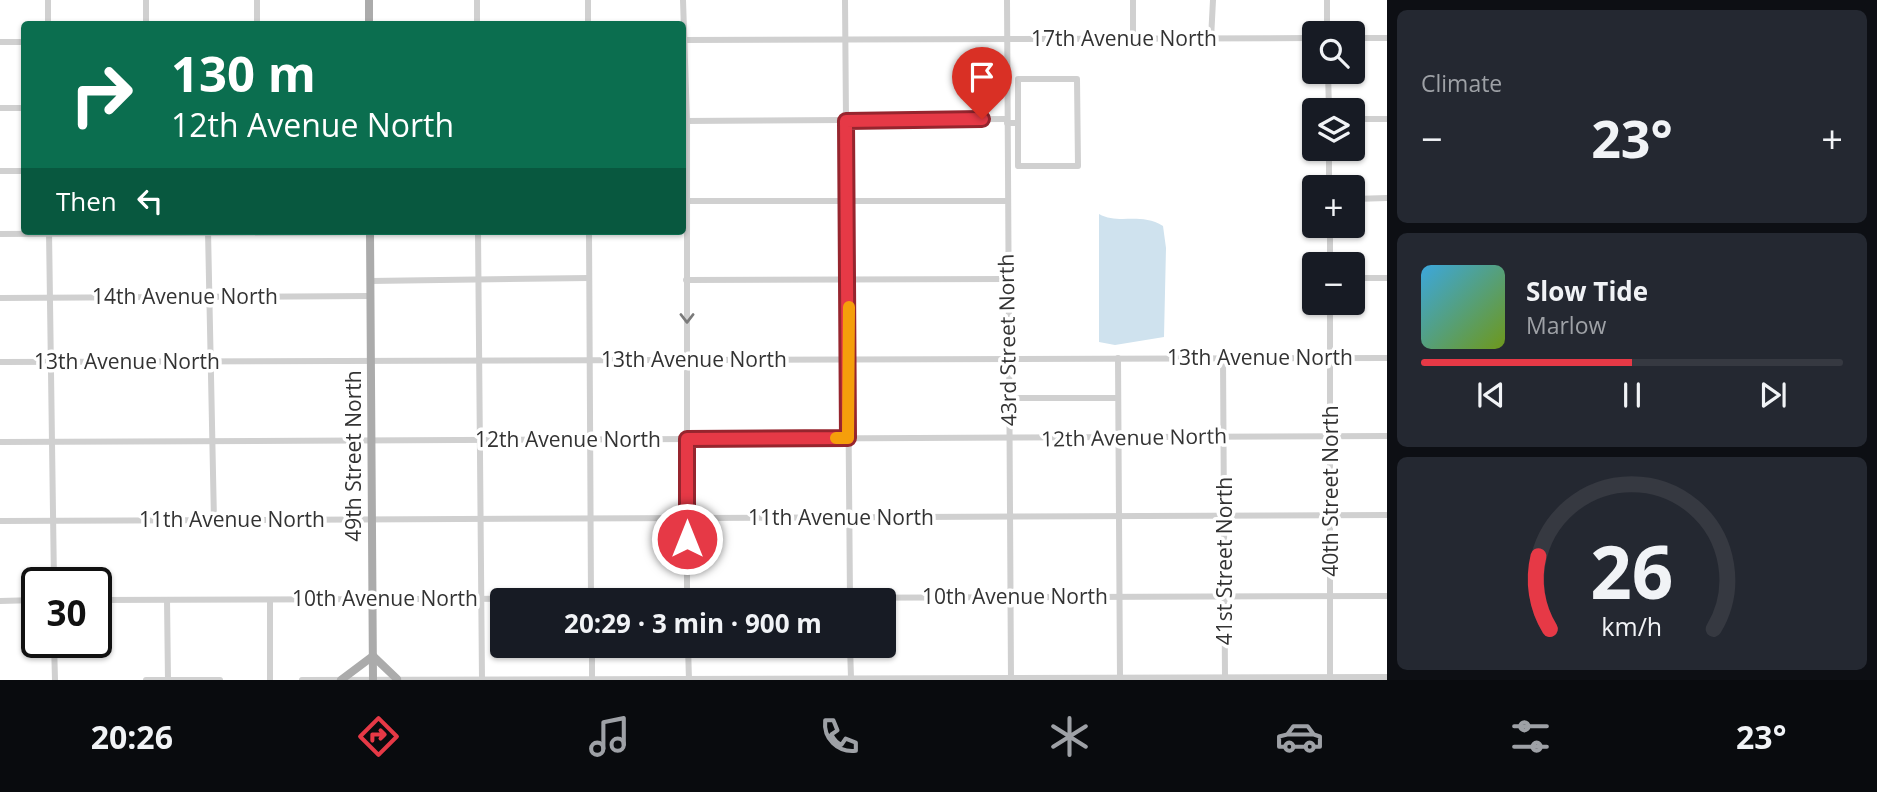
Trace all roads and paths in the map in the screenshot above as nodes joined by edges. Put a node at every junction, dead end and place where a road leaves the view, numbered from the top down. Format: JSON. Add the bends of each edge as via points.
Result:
{"nodes":[{"id":1,"x":48,"y":0,"type":"edge"},
{"id":2,"x":146,"y":0,"type":"edge"},
{"id":3,"x":257,"y":0,"type":"edge"},
{"id":4,"x":369,"y":0,"type":"edge"},
{"id":5,"x":477,"y":0,"type":"edge"},
{"id":6,"x":588,"y":0,"type":"edge"},
{"id":7,"x":683,"y":0,"type":"edge"},
{"id":8,"x":845,"y":0,"type":"edge"},
{"id":9,"x":1007,"y":0,"type":"edge"},
{"id":10,"x":1133,"y":0,"type":"edge"},
{"id":11,"x":1213,"y":0,"type":"edge"},
{"id":12,"x":1327,"y":0,"type":"edge"},
{"id":13,"x":48,"y":21,"type":"edge"},
{"id":14,"x":146,"y":21,"type":"edge"},
{"id":15,"x":257,"y":21,"type":"edge"},
{"id":16,"x":369,"y":21,"type":"edge"},
{"id":17,"x":477,"y":21,"type":"edge"},
{"id":18,"x":588,"y":21,"type":"edge"},
{"id":19,"x":683,"y":21,"type":"edge"},
{"id":20,"x":1327,"y":21,"type":"edge"},
{"id":21,"x":1302,"y":38,"type":"edge"},
{"id":22,"x":1365,"y":38,"type":"edge"},
{"id":23,"x":1387,"y":38,"type":"edge"},
{"id":24,"x":1211,"y":39,"type":"junction"},
{"id":25,"x":686,"y":40,"type":"edge"},
{"id":26,"x":1007,"y":40,"type":"junction"},
{"id":27,"x":1133,"y":40,"type":"junction"},
{"id":28,"x":845,"y":41,"type":"junction"},
{"id":29,"x":0,"y":42,"type":"edge"},
{"id":30,"x":21,"y":42,"type":"edge"},
{"id":31,"x":0,"y":108,"type":"edge"},
{"id":32,"x":21,"y":108,"type":"edge"},
{"id":33,"x":1365,"y":118,"type":"edge"},
{"id":34,"x":1387,"y":119,"type":"edge"},
{"id":35,"x":686,"y":121,"type":"edge"},
{"id":36,"x":846,"y":121,"type":"junction"},
{"id":37,"x":1007,"y":121,"type":"junction"},
{"id":38,"x":1018,"y":123,"type":"junction"},
{"id":39,"x":0,"y":171,"type":"edge"},
{"id":40,"x":21,"y":171,"type":"edge"},
{"id":41,"x":1387,"y":198,"type":"edge"},
{"id":42,"x":1365,"y":199,"type":"edge"},
{"id":43,"x":848,"y":200,"type":"junction"},
{"id":44,"x":686,"y":201,"type":"edge"},
{"id":45,"x":1007,"y":201,"type":"junction"},
{"id":46,"x":0,"y":234,"type":"edge"},
{"id":47,"x":21,"y":234,"type":"edge"},
{"id":48,"x":49,"y":235,"type":"edge"},
{"id":49,"x":208,"y":235,"type":"edge"},
{"id":50,"x":370,"y":235,"type":"edge"},
{"id":51,"x":478,"y":235,"type":"edge"},
{"id":52,"x":589,"y":235,"type":"edge"},
{"id":53,"x":685,"y":235,"type":"edge"},
{"id":54,"x":589,"y":278,"type":"junction"},
{"id":55,"x":848,"y":278,"type":"junction"},
{"id":56,"x":1365,"y":278,"type":"edge"},
{"id":57,"x":1387,"y":278,"type":"edge"},
{"id":58,"x":1007,"y":279,"type":"junction"},
{"id":59,"x":686,"y":280,"type":"junction"},
{"id":60,"x":370,"y":281,"type":"junction"},
{"id":61,"x":478,"y":281,"type":"junction"},
{"id":62,"x":370,"y":296,"type":"junction"},
{"id":63,"x":210,"y":297,"type":"junction"},
{"id":64,"x":0,"y":298,"type":"edge"},
{"id":65,"x":50,"y":298,"type":"junction"},
{"id":66,"x":1330,"y":315,"type":"edge"},
{"id":67,"x":1009,"y":358,"type":"junction"},
{"id":68,"x":1118,"y":358,"type":"junction"},
{"id":69,"x":1223,"y":358,"type":"junction"},
{"id":70,"x":1331,"y":358,"type":"junction"},
{"id":71,"x":1387,"y":358,"type":"edge"},
{"id":72,"x":850,"y":359,"type":"junction"},
{"id":73,"x":590,"y":360,"type":"junction"},
{"id":74,"x":687,"y":360,"type":"junction"},
{"id":75,"x":371,"y":361,"type":"junction"},
{"id":76,"x":478,"y":361,"type":"junction"},
{"id":77,"x":0,"y":362,"type":"edge"},
{"id":78,"x":50,"y":362,"type":"junction"},
{"id":79,"x":211,"y":362,"type":"junction"},
{"id":80,"x":1009,"y":398,"type":"junction"},
{"id":81,"x":1118,"y":398,"type":"junction"},
{"id":82,"x":1331,"y":436,"type":"junction"},
{"id":83,"x":1387,"y":436,"type":"edge"},
{"id":84,"x":1224,"y":437,"type":"junction"},
{"id":85,"x":848,"y":438,"type":"junction"},
{"id":86,"x":687,"y":439,"type":"junction"},
{"id":87,"x":1118,"y":439,"type":"junction"},
{"id":88,"x":480,"y":440,"type":"junction"},
{"id":89,"x":590,"y":440,"type":"junction"},
{"id":90,"x":1010,"y":440,"type":"junction"},
{"id":91,"x":212,"y":441,"type":"junction"},
{"id":92,"x":371,"y":441,"type":"junction"},
{"id":93,"x":0,"y":442,"type":"edge"},
{"id":94,"x":51,"y":442,"type":"junction"},
{"id":95,"x":1387,"y":516,"type":"edge"},
{"id":96,"x":1118,"y":517,"type":"junction"},
{"id":97,"x":1224,"y":517,"type":"junction"},
{"id":98,"x":1332,"y":517,"type":"junction"},
{"id":99,"x":849,"y":518,"type":"junction"},
{"id":100,"x":1011,"y":518,"type":"junction"},
{"id":101,"x":372,"y":519,"type":"junction"},
{"id":102,"x":590,"y":519,"type":"junction"},
{"id":103,"x":687,"y":519,"type":"junction"},
{"id":104,"x":480,"y":520,"type":"junction"},
{"id":105,"x":0,"y":521,"type":"edge"},
{"id":106,"x":53,"y":521,"type":"junction"},
{"id":107,"x":214,"y":521,"type":"junction"},
{"id":108,"x":54,"y":567,"type":"edge"},
{"id":109,"x":591,"y":588,"type":"edge"},
{"id":110,"x":687,"y":588,"type":"edge"},
{"id":111,"x":850,"y":588,"type":"edge"},
{"id":112,"x":1332,"y":596,"type":"junction"},
{"id":113,"x":1387,"y":596,"type":"edge"},
{"id":114,"x":1012,"y":597,"type":"junction"},
{"id":115,"x":1118,"y":597,"type":"junction"},
{"id":116,"x":1225,"y":597,"type":"junction"},
{"id":117,"x":896,"y":598,"type":"edge"},
{"id":118,"x":372,"y":599,"type":"junction"},
{"id":119,"x":481,"y":599,"type":"junction"},
{"id":120,"x":490,"y":599,"type":"edge"},
{"id":121,"x":21,"y":600,"type":"edge"},
{"id":122,"x":112,"y":600,"type":"edge"},
{"id":123,"x":167,"y":600,"type":"junction"},
{"id":124,"x":270,"y":600,"type":"junction"},
{"id":125,"x":0,"y":601,"type":"edge"},
{"id":126,"x":373,"y":656,"type":"junction"},
{"id":127,"x":54,"y":658,"type":"edge"},
{"id":128,"x":592,"y":658,"type":"edge"},
{"id":129,"x":688,"y":658,"type":"edge"},
{"id":130,"x":850,"y":658,"type":"edge"},
{"id":131,"x":1387,"y":677,"type":"edge"},
{"id":132,"x":1120,"y":678,"type":"edge"},
{"id":133,"x":1225,"y":678,"type":"edge"},
{"id":134,"x":397,"y":679,"type":"edge"},
{"id":135,"x":482,"y":679,"type":"edge"},
{"id":136,"x":592,"y":679,"type":"edge"},
{"id":137,"x":689,"y":679,"type":"edge"},
{"id":138,"x":850,"y":679,"type":"edge"},
{"id":139,"x":1011,"y":679,"type":"edge"},
{"id":140,"x":1330,"y":679,"type":"edge"},
{"id":141,"x":55,"y":680,"type":"edge"},
{"id":142,"x":146,"y":680,"type":"edge"},
{"id":143,"x":168,"y":680,"type":"edge"},
{"id":144,"x":220,"y":680,"type":"edge"},
{"id":145,"x":270,"y":680,"type":"edge"},
{"id":146,"x":302,"y":680,"type":"edge"},
{"id":147,"x":341,"y":680,"type":"edge"},
{"id":148,"x":373,"y":680,"type":"edge"},
{"id":149,"x":530,"y":680,"type":"edge"}],
"edges":[{"from":1,"to":13,"type":"street"},
{"from":2,"to":14,"type":"street"},
{"from":3,"to":15,"type":"street"},
{"from":4,"to":16,"type":"main road"},
{"from":5,"to":17,"type":"street"},
{"from":6,"to":18,"type":"street"},
{"from":7,"to":19,"type":"street"},
{"from":8,"to":28,"type":"street"},
{"from":9,"to":26,"type":"street","name":"43rd Street North"},
{"from":10,"to":27,"type":"street"},
{"from":11,"to":24,"type":"street"},
{"from":12,"to":20,"type":"street"},
{"from":21,"to":24,"type":"street","name":"17th Avenue North"},
{"from":22,"to":23,"type":"street"},
{"from":24,"to":27,"type":"street","name":"17th Avenue North"},
{"from":25,"to":28,"type":"street","name":"17th Avenue North"},
{"from":26,"to":27,"type":"street","name":"17th Avenue North"},
{"from":26,"to":28,"type":"street","name":"17th Avenue North"},
{"from":26,"to":37,"type":"street","name":"43rd Street North"},
{"from":28,"to":36,"type":"street"},
{"from":29,"to":30,"type":"street"},
{"from":31,"to":32,"type":"street"},
{"from":33,"to":34,"type":"street"},
{"from":35,"to":36,"type":"street"},
{"from":36,"to":37,"type":"street"},
{"from":36,"to":43,"type":"street"},
{"from":37,"to":38,"type":"street"},
{"from":37,"to":45,"type":"street","name":"43rd Street North"},
{"from":38,"to":38,"type":"street","via":[[1018,79],[1077,79],[1078,166],[1018,166]]},
{"from":39,"to":40,"type":"street"},
{"from":41,"to":42,"type":"street"},
{"from":43,"to":44,"type":"street"},
{"from":43,"to":45,"type":"street"},
{"from":43,"to":55,"type":"street"},
{"from":45,"to":58,"type":"street","name":"43rd Street North"},
{"from":46,"to":47,"type":"street"},
{"from":48,"to":65,"type":"street"},
{"from":49,"to":63,"type":"street"},
{"from":50,"to":60,"type":"main road","name":"49th Street North"},
{"from":51,"to":61,"type":"street"},
{"from":52,"to":54,"type":"street"},
{"from":53,"to":59,"type":"street"},
{"from":54,"to":61,"type":"street"},
{"from":54,"to":73,"type":"street"},
{"from":55,"to":58,"type":"street"},
{"from":55,"to":59,"type":"street"},
{"from":55,"to":72,"type":"street"},
{"from":56,"to":57,"type":"street"},
{"from":58,"to":67,"type":"street","name":"43rd Street North"},
{"from":59,"to":74,"type":"street","one_way":true},
{"from":60,"to":61,"type":"street"},
{"from":60,"to":62,"type":"main road","name":"49th Street North"},
{"from":61,"to":76,"type":"street"},
{"from":62,"to":63,"type":"street","name":"14th Avenue North"},
{"from":62,"to":75,"type":"main road","name":"49th Street North"},
{"from":63,"to":65,"type":"street","name":"14th Avenue North"},
{"from":63,"to":79,"type":"street"},
{"from":64,"to":65,"type":"street","name":"14th Avenue North"},
{"from":65,"to":78,"type":"street"},
{"from":66,"to":70,"type":"street","name":"40th Street North"},
{"from":67,"to":68,"type":"street","name":"13th Avenue North"},
{"from":67,"to":72,"type":"street","name":"13th Avenue North"},
{"from":67,"to":80,"type":"street","name":"43rd Street North"},
{"from":68,"to":69,"type":"street","name":"13th Avenue North"},
{"from":68,"to":81,"type":"street"},
{"from":69,"to":70,"type":"street","name":"13th Avenue North"},
{"from":69,"to":84,"type":"street","name":"41st Street North"},
{"from":70,"to":71,"type":"street","name":"13th Avenue North"},
{"from":70,"to":82,"type":"street","name":"40th Street North"},
{"from":72,"to":74,"type":"street","name":"13th Avenue North"},
{"from":72,"to":85,"type":"street"},
{"from":73,"to":74,"type":"street","name":"13th Avenue North"},
{"from":73,"to":76,"type":"street","name":"13th Avenue North"},
{"from":73,"to":89,"type":"street"},
{"from":74,"to":86,"type":"street"},
{"from":75,"to":76,"type":"street","name":"13th Avenue North"},
{"from":75,"to":79,"type":"street","name":"13th Avenue North"},
{"from":75,"to":92,"type":"main road","name":"49th Street North"},
{"from":76,"to":88,"type":"street"},
{"from":77,"to":78,"type":"street","name":"13th Avenue North"},
{"from":78,"to":79,"type":"street","name":"13th Avenue North"},
{"from":78,"to":94,"type":"street"},
{"from":79,"to":91,"type":"street"},
{"from":80,"to":81,"type":"street"},
{"from":80,"to":90,"type":"street","name":"43rd Street North"},
{"from":81,"to":87,"type":"street"},
{"from":82,"to":83,"type":"street","name":"12th Avenue North"},
{"from":82,"to":84,"type":"street","name":"12th Avenue North"},
{"from":82,"to":98,"type":"street","name":"40th Street North"},
{"from":84,"to":87,"type":"street","name":"12th Avenue North"},
{"from":84,"to":97,"type":"street","name":"41st Street North"},
{"from":85,"to":86,"type":"street","name":"12th Avenue North"},
{"from":85,"to":90,"type":"street","name":"12th Avenue North"},
{"from":85,"to":99,"type":"street"},
{"from":86,"to":89,"type":"street","name":"12th Avenue North"},
{"from":86,"to":103,"type":"street"},
{"from":87,"to":90,"type":"street","name":"12th Avenue North"},
{"from":87,"to":96,"type":"street"},
{"from":88,"to":89,"type":"street","name":"12th Avenue North"},
{"from":88,"to":92,"type":"street","name":"12th Avenue North"},
{"from":88,"to":104,"type":"street"},
{"from":89,"to":102,"type":"street"},
{"from":90,"to":100,"type":"street","name":"43rd Street North"},
{"from":91,"to":92,"type":"street","name":"12th Avenue North"},
{"from":91,"to":94,"type":"street","name":"12th Avenue North"},
{"from":91,"to":107,"type":"street"},
{"from":92,"to":101,"type":"main road","name":"49th Street North"},
{"from":93,"to":94,"type":"street","name":"12th Avenue North"},
{"from":94,"to":106,"type":"street"},
{"from":95,"to":98,"type":"street","name":"11th Avenue North"},
{"from":96,"to":97,"type":"street","name":"11th Avenue North"},
{"from":96,"to":100,"type":"street","name":"11th Avenue North"},
{"from":96,"to":115,"type":"street"},
{"from":97,"to":98,"type":"street","name":"11th Avenue North"},
{"from":97,"to":116,"type":"street","name":"41st Street North"},
{"from":98,"to":112,"type":"street","name":"40th Street North"},
{"from":99,"to":100,"type":"street","name":"11th Avenue North"},
{"from":99,"to":103,"type":"street","name":"11th Avenue North"},
{"from":99,"to":111,"type":"street"},
{"from":100,"to":114,"type":"street","name":"43rd Street North"},
{"from":101,"to":104,"type":"street","name":"11th Avenue North"},
{"from":101,"to":107,"type":"street","name":"11th Avenue North"},
{"from":101,"to":118,"type":"main road","name":"49th Street North"},
{"from":102,"to":103,"type":"street","name":"11th Avenue North"},
{"from":102,"to":104,"type":"street","name":"11th Avenue North"},
{"from":102,"to":109,"type":"street"},
{"from":103,"to":110,"type":"street"},
{"from":104,"to":119,"type":"street"},
{"from":105,"to":106,"type":"street","name":"11th Avenue North"},
{"from":106,"to":107,"type":"street","name":"11th Avenue North"},
{"from":106,"to":108,"type":"street"},
{"from":112,"to":113,"type":"street","name":"10th Avenue North"},
{"from":112,"to":116,"type":"street","name":"10th Avenue North"},
{"from":112,"to":140,"type":"street","name":"40th Street North"},
{"from":114,"to":115,"type":"street","name":"10th Avenue North"},
{"from":114,"to":117,"type":"street","name":"10th Avenue North"},
{"from":114,"to":139,"type":"street","name":"43rd Street North"},
{"from":115,"to":116,"type":"street","name":"10th Avenue North"},
{"from":115,"to":132,"type":"street"},
{"from":116,"to":133,"type":"street","name":"41st Street North"},
{"from":118,"to":119,"type":"street","name":"10th Avenue North"},
{"from":118,"to":124,"type":"street","name":"10th Avenue North"},
{"from":118,"to":126,"type":"main road","name":"49th Street North"},
{"from":119,"to":120,"type":"street","name":"10th Avenue North"},
{"from":119,"to":135,"type":"street"},
{"from":121,"to":125,"type":"street"},
{"from":122,"to":123,"type":"street","name":"10th Avenue North"},
{"from":123,"to":124,"type":"street","name":"10th Avenue North"},
{"from":123,"to":143,"type":"street"},
{"from":124,"to":145,"type":"street"},
{"from":126,"to":134,"type":"main road"},
{"from":126,"to":147,"type":"main road"},
{"from":126,"to":148,"type":"main road","name":"49th Street North"},
{"from":127,"to":141,"type":"street"},
{"from":128,"to":136,"type":"street"},
{"from":129,"to":137,"type":"street"},
{"from":130,"to":138,"type":"street"},
{"from":131,"to":140,"type":"street"},
{"from":132,"to":133,"type":"street"},
{"from":132,"to":139,"type":"street"},
{"from":133,"to":140,"type":"street"},
{"from":134,"to":135,"type":"street"},
{"from":134,"to":148,"type":"street"},
{"from":135,"to":149,"type":"street"},
{"from":136,"to":137,"type":"street"},
{"from":136,"to":149,"type":"street"},
{"from":137,"to":138,"type":"street"},
{"from":138,"to":139,"type":"street"},
{"from":142,"to":143,"type":"street"},
{"from":143,"to":144,"type":"street"},
{"from":146,"to":147,"type":"street"},
{"from":147,"to":148,"type":"street"}]}
